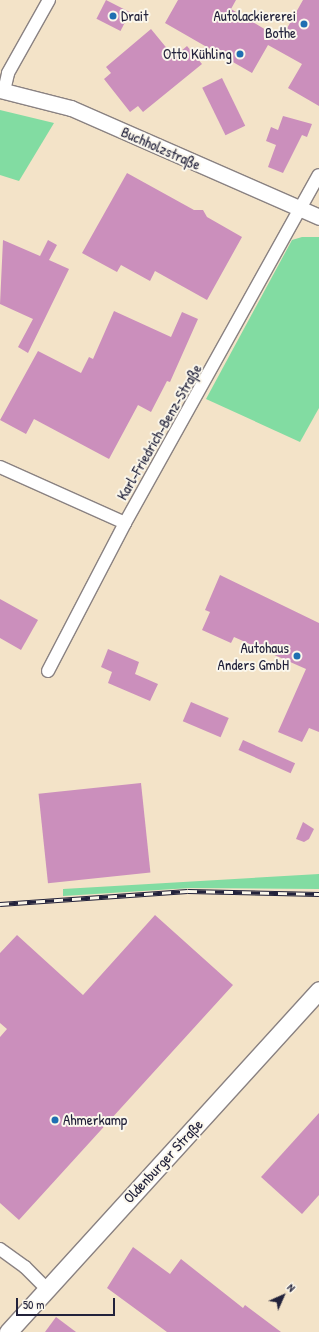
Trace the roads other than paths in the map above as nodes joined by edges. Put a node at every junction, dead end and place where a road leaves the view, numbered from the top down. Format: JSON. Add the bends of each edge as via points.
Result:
{"nodes":[{"id":1,"x":49,"y":0,"type":"edge"},
{"id":2,"x":2,"y":91,"type":"edge"},
{"id":3,"x":319,"y":175,"type":"edge"},
{"id":4,"x":300,"y":209,"type":"junction"},
{"id":5,"x":319,"y":217,"type":"edge"},
{"id":6,"x":0,"y":467,"type":"edge"},
{"id":7,"x":125,"y":523,"type":"junction"},
{"id":8,"x":48,"y":671,"type":"dead end"},
{"id":9,"x":319,"y":990,"type":"edge"},
{"id":10,"x":0,"y":1248,"type":"edge"},
{"id":11,"x":47,"y":1289,"type":"junction"},
{"id":12,"x":8,"y":1332,"type":"edge"}],
"edges":[{"from":1,"to":2,"type":"street","via":[[8,74]]},
{"from":2,"to":4,"type":"street","name":"Buchholzstraße","via":[[70,108]]},
{"from":3,"to":4,"type":"street","name":"Karl-Friedrich-Benz-Straße"},
{"from":4,"to":5,"type":"street","name":"Buchholzstraße"},
{"from":4,"to":7,"type":"street","name":"Karl-Friedrich-Benz-Straße"},
{"from":6,"to":7,"type":"street"},
{"from":7,"to":8,"type":"street","name":"Karl-Friedrich-Benz-Straße"},
{"from":9,"to":11,"type":"main road","name":"Oldenburger Straße"},
{"from":10,"to":11,"type":"street","via":[[26,1267]]},
{"from":11,"to":12,"type":"main road","name":"Oldenburger Straße"}]}
